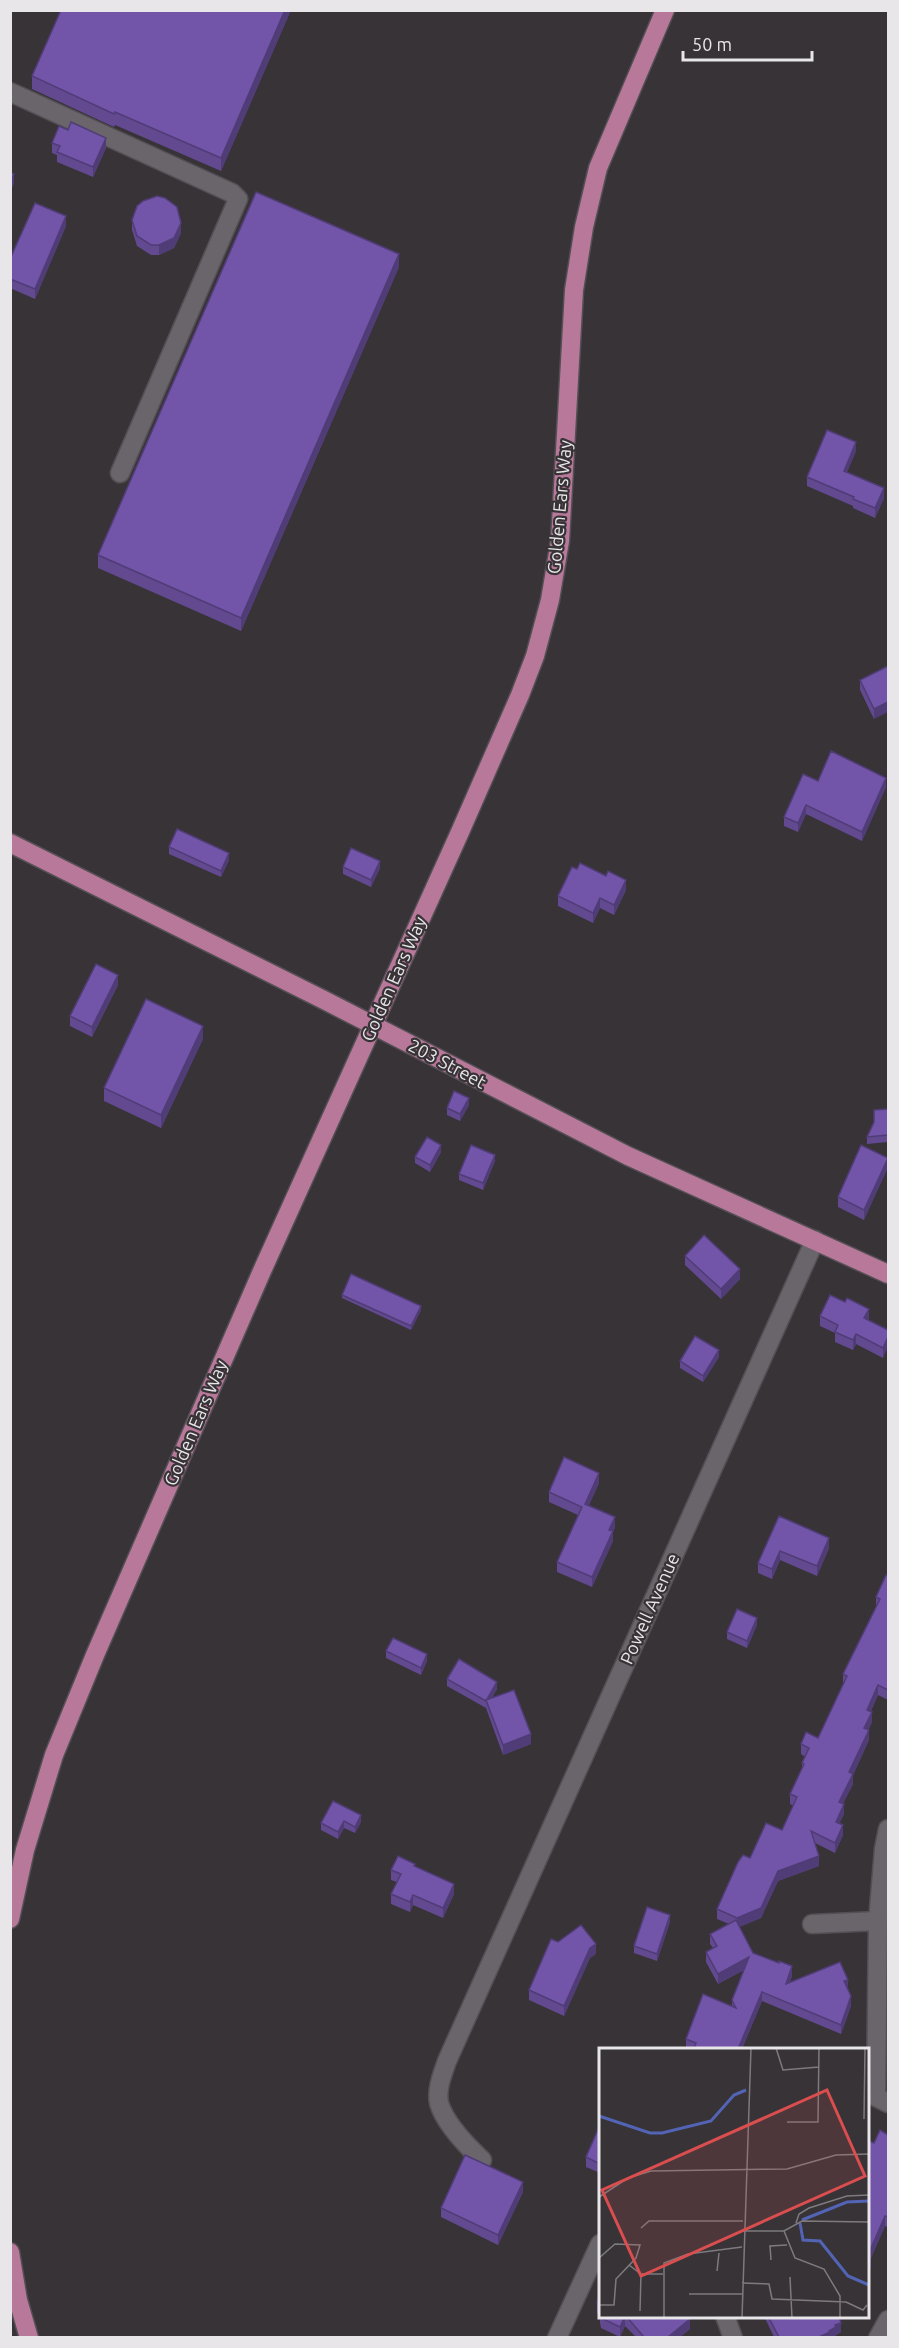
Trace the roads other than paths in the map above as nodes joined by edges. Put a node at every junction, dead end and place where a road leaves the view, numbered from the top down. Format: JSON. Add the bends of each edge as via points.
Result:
{"nodes":[{"id":1,"x":665,"y":10,"type":"edge"},
{"id":2,"x":10,"y":92,"type":"edge"},
{"id":3,"x":120,"y":473,"type":"dead end"},
{"id":4,"x":10,"y":843,"type":"edge"},
{"id":5,"x":373,"y":1025,"type":"junction"},
{"id":6,"x":815,"y":1240,"type":"junction"},
{"id":7,"x":888,"y":1274,"type":"edge"},
{"id":8,"x":888,"y":1829,"type":"edge"},
{"id":9,"x":10,"y":1919,"type":"edge"},
{"id":10,"x":878,"y":1921,"type":"junction"},
{"id":11,"x":812,"y":1924,"type":"dead end"},
{"id":12,"x":882,"y":2100,"type":"edge"},
{"id":13,"x":482,"y":2160,"type":"edge"},
{"id":14,"x":599,"y":2246,"type":"edge"},
{"id":15,"x":10,"y":2252,"type":"edge"},
{"id":16,"x":726,"y":2318,"type":"edge"},
{"id":17,"x":888,"y":2320,"type":"edge"},
{"id":18,"x":29,"y":2337,"type":"edge"},
{"id":19,"x":557,"y":2337,"type":"edge"},
{"id":20,"x":733,"y":2337,"type":"edge"},
{"id":21,"x":878,"y":2337,"type":"edge"}],
"edges":[{"from":1,"to":5,"type":"main road","name":"Golden Ears Way","via":[[598,168],[584,227],[574,290],[561,541],[536,656]]},
{"from":2,"to":3,"type":"street","via":[[238,199]]},
{"from":4,"to":5,"type":"main road","name":"203 Street"},
{"from":5,"to":6,"type":"main road","name":"203 Street","via":[[628,1156]]},
{"from":5,"to":9,"type":"main road","name":"Golden Ears Way","via":[[252,1293],[54,1755],[25,1850]]},
{"from":6,"to":7,"type":"main road","name":"203 Street"},
{"from":6,"to":13,"type":"street","name":"Powell Avenue","via":[[447,2061],[439,2103],[459,2139]]},
{"from":8,"to":10,"type":"street"},
{"from":10,"to":11,"type":"street"},
{"from":10,"to":12,"type":"street"},
{"from":14,"to":19,"type":"street"},
{"from":15,"to":18,"type":"main road"},
{"from":16,"to":20,"type":"street"},
{"from":17,"to":21,"type":"street"}]}
